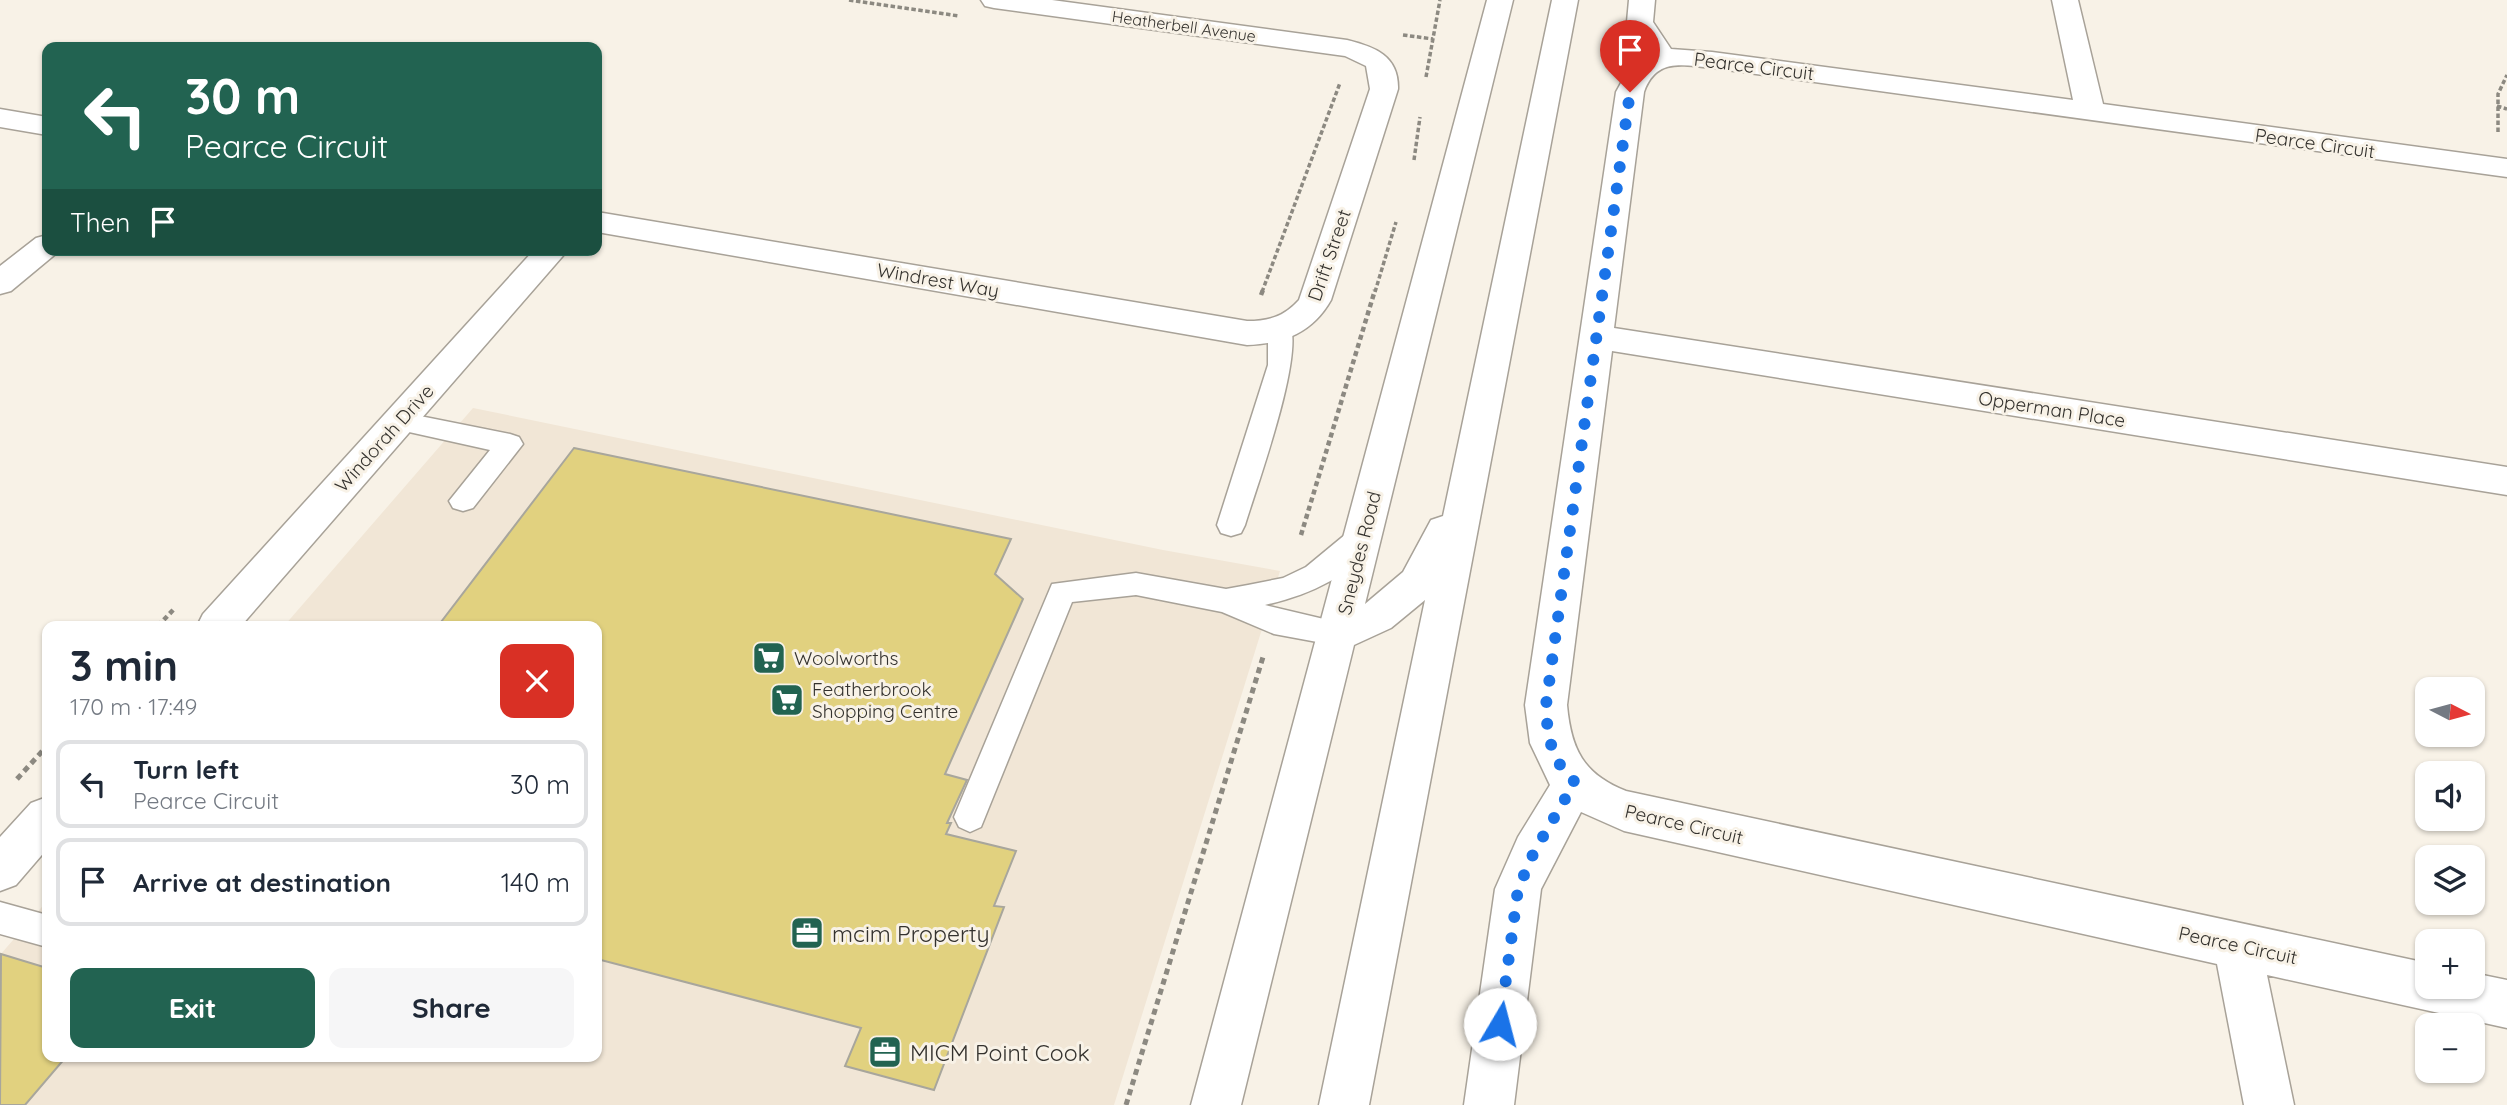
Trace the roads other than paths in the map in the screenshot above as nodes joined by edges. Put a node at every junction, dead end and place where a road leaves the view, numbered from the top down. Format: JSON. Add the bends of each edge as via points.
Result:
{"nodes":[{"id":1,"x":994,"y":0,"type":"edge"},
{"id":2,"x":1500,"y":0,"type":"edge"},
{"id":3,"x":1565,"y":0,"type":"edge"},
{"id":4,"x":1642,"y":0,"type":"edge"},
{"id":5,"x":2065,"y":0,"type":"edge"},
{"id":6,"x":1372,"y":56,"type":"joint"},
{"id":7,"x":1663,"y":59,"type":"junction"},
{"id":8,"x":2090,"y":112,"type":"junction"},
{"id":9,"x":0,"y":118,"type":"edge"},
{"id":10,"x":42,"y":125,"type":"edge"},
{"id":11,"x":2503,"y":156,"type":"edge"},
{"id":12,"x":602,"y":223,"type":"edge"},
{"id":13,"x":42,"y":249,"type":"edge"},
{"id":14,"x":547,"y":256,"type":"edge"},
{"id":15,"x":0,"y":283,"type":"edge"},
{"id":16,"x":1280,"y":328,"type":"junction"},
{"id":17,"x":1597,"y":337,"type":"junction"},
{"id":18,"x":400,"y":421,"type":"junction"},
{"id":19,"x":1473,"y":449,"type":"junction"},
{"id":20,"x":2507,"y":481,"type":"edge"},
{"id":21,"x":463,"y":501,"type":"dead end"},
{"id":22,"x":1231,"y":524,"type":"dead end"},
{"id":23,"x":1363,"y":536,"type":"junction"},
{"id":24,"x":1226,"y":601,"type":"junction"},
{"id":25,"x":221,"y":621,"type":"edge"},
{"id":26,"x":1339,"y":634,"type":"junction"},
{"id":27,"x":1575,"y":782,"type":"junction"},
{"id":28,"x":970,"y":817,"type":"dead end"},
{"id":29,"x":42,"y":823,"type":"edge"},
{"id":30,"x":0,"y":870,"type":"edge"},
{"id":31,"x":0,"y":918,"type":"edge"},
{"id":32,"x":42,"y":930,"type":"edge"},
{"id":33,"x":2237,"y":944,"type":"junction"},
{"id":34,"x":1374,"y":961,"type":"junction"},
{"id":35,"x":2415,"y":984,"type":"edge"},
{"id":36,"x":2484,"y":999,"type":"edge"},
{"id":37,"x":2507,"y":1004,"type":"edge"},
{"id":38,"x":1216,"y":1105,"type":"edge"},
{"id":39,"x":1344,"y":1105,"type":"edge"},
{"id":40,"x":1362,"y":1105,"type":"edge"},
{"id":41,"x":1489,"y":1105,"type":"edge"},
{"id":42,"x":2269,"y":1105,"type":"edge"}],
"edges":[{"from":1,"to":6,"type":"street","name":"Heatherbell Avenue","via":[[1347,48]]},
{"from":2,"to":23,"type":"street","name":"Sneydes Road"},
{"from":3,"to":19,"type":"street"},
{"from":4,"to":7,"type":"street","via":[[1640,22]]},
{"from":5,"to":8,"type":"street"},
{"from":6,"to":16,"type":"street","name":"Drift Street","via":[[1384,68],[1384,89],[1315,300],[1304,316]]},
{"from":7,"to":8,"type":"street","name":"Pearce Circuit","via":[[1712,60]]},
{"from":7,"to":17,"type":"street","name":"Pearce Circuit","via":[[1639,69],[1632,85]]},
{"from":8,"to":11,"type":"street","name":"Pearce Circuit"},
{"from":9,"to":10,"type":"street"},
{"from":12,"to":16,"type":"street","name":"Windrest Way","via":[[1229,330],[1257,333]]},
{"from":13,"to":15,"type":"street"},
{"from":14,"to":18,"type":"street","name":"Windorah Drive"},
{"from":16,"to":22,"type":"lane","via":[[1280,365]]},
{"from":17,"to":20,"type":"street","name":"Opperman Place"},
{"from":17,"to":27,"type":"street","name":"Pearce Circuit","via":[[1546,705],[1553,754]]},
{"from":18,"to":21,"type":"lane","via":[[510,443]]},
{"from":18,"to":25,"type":"street","name":"Windorah Drive"},
{"from":19,"to":26,"type":"street","via":[[1439,544],[1420,582],[1380,616]]},
{"from":19,"to":34,"type":"street"},
{"from":23,"to":24,"type":"lane","via":[[1334,565],[1309,581]]},
{"from":23,"to":26,"type":"street","name":"Sneydes Road"},
{"from":24,"to":26,"type":"lane","via":[[1273,622]]},
{"from":24,"to":28,"type":"lane","via":[[1136,584],[1062,592]]},
{"from":26,"to":38,"type":"street","name":"Sneydes Road"},
{"from":27,"to":33,"type":"street","name":"Pearce Circuit","via":[[1613,807],[1640,815]]},
{"from":27,"to":41,"type":"street","via":[[1518,889]]},
{"from":29,"to":30,"type":"street"},
{"from":31,"to":32,"type":"lane"},
{"from":33,"to":35,"type":"street","name":"Pearce Circuit"},
{"from":33,"to":42,"type":"street"},
{"from":34,"to":39,"type":"street"},
{"from":34,"to":40,"type":"street"},
{"from":36,"to":37,"type":"street","name":"Pearce Circuit"}]}
